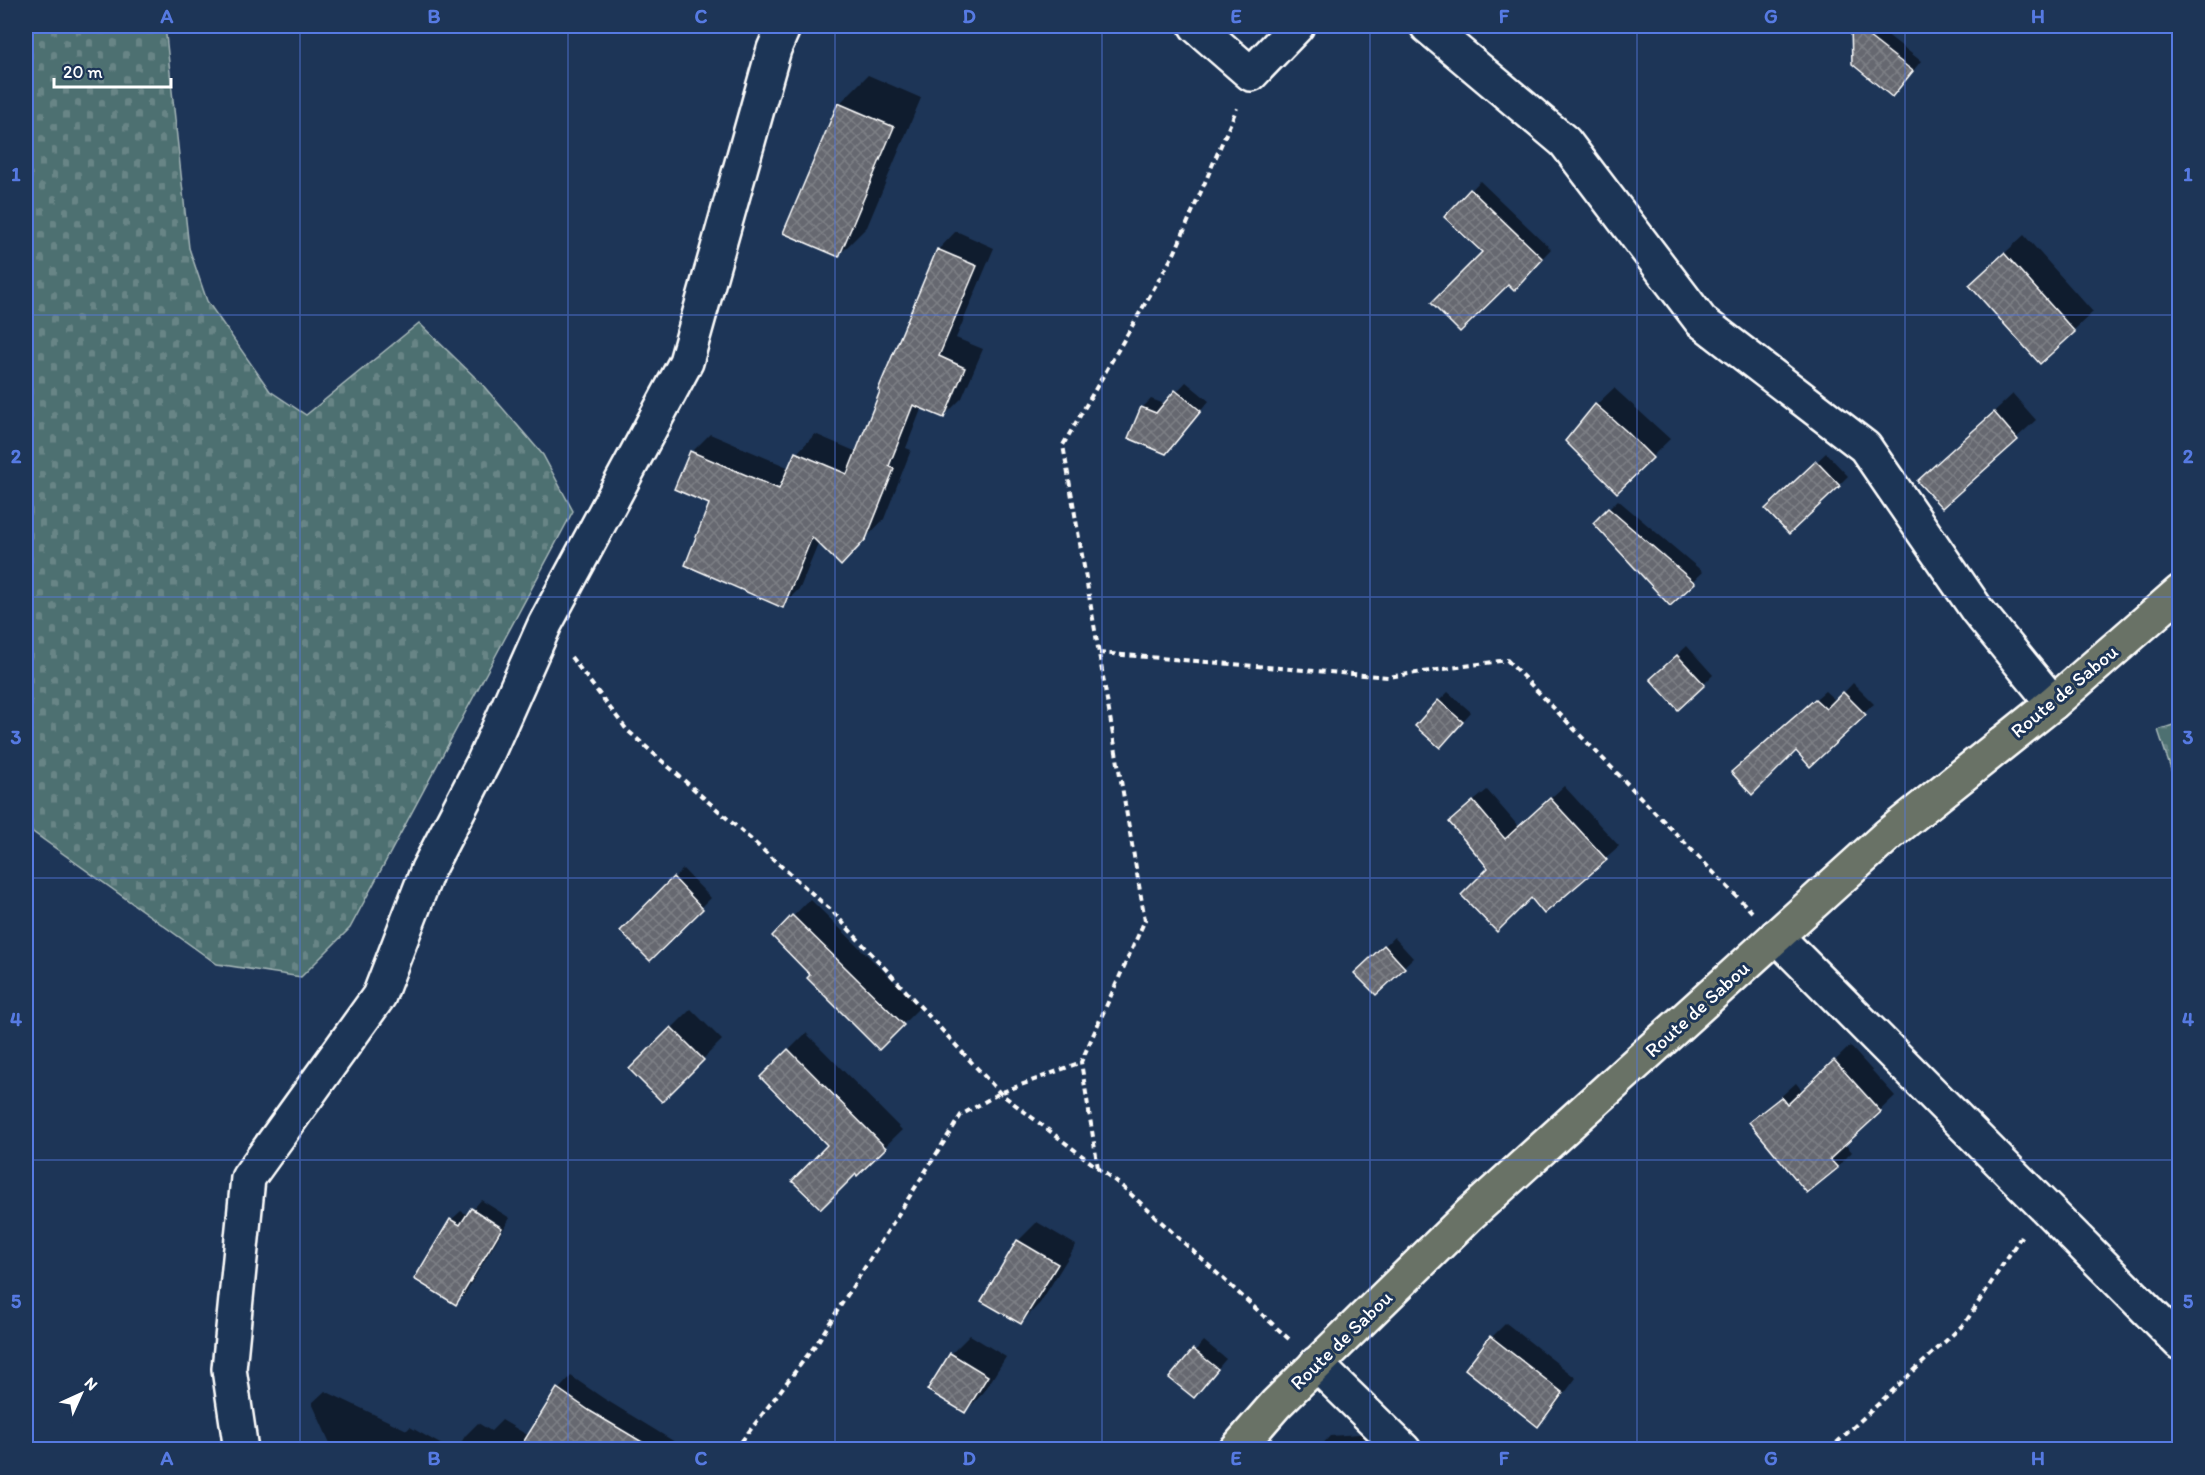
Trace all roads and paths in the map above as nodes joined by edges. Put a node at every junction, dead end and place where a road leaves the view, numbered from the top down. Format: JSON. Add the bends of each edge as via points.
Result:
{"nodes":[{"id":1,"x":784,"y":26,"type":"edge"},
{"id":2,"x":1196,"y":26,"type":"edge"},
{"id":3,"x":1298,"y":26,"type":"edge"},
{"id":4,"x":1427,"y":26,"type":"edge"},
{"id":5,"x":1251,"y":74,"type":"junction"},
{"id":6,"x":2180,"y":592,"type":"edge"},
{"id":7,"x":545,"y":624,"type":"junction"},
{"id":8,"x":1099,"y":653,"type":"junction"},
{"id":9,"x":2053,"y":703,"type":"junction"},
{"id":10,"x":1776,"y":936,"type":"junction"},
{"id":11,"x":1081,"y":1062,"type":"junction"},
{"id":12,"x":1000,"y":1093,"type":"junction"},
{"id":13,"x":1098,"y":1168,"type":"junction"},
{"id":14,"x":2042,"y":1205,"type":"junction"},
{"id":15,"x":2180,"y":1343,"type":"edge"},
{"id":16,"x":1316,"y":1364,"type":"junction"},
{"id":17,"x":241,"y":1449,"type":"edge"},
{"id":18,"x":735,"y":1449,"type":"edge"},
{"id":19,"x":1236,"y":1449,"type":"edge"},
{"id":20,"x":1404,"y":1449,"type":"edge"},
{"id":21,"x":1829,"y":1449,"type":"edge"}],
"edges":[{"from":1,"to":7,"type":"street","via":[[774,49],[687,362]]},
{"from":2,"to":5,"type":"street"},
{"from":3,"to":5,"type":"street"},
{"from":4,"to":9,"type":"street","via":[[1565,142],[1701,321],[1865,447],[1977,610]]},
{"from":5,"to":8,"type":"path","via":[[1175,252],[1063,445]]},
{"from":6,"to":9,"type":"main road","name":"Route de Sabou"},
{"from":7,"to":12,"type":"path","via":[[627,730],[832,911]]},
{"from":7,"to":17,"type":"street","via":[[484,761],[428,868],[379,996],[248,1178],[229,1369]]},
{"from":8,"to":10,"type":"path","via":[[1388,677],[1507,660]]},
{"from":8,"to":11,"type":"path","via":[[1145,920]]},
{"from":9,"to":10,"type":"main road","name":"Route de Sabou","via":[[1888,835]]},
{"from":10,"to":14,"type":"street"},
{"from":10,"to":16,"type":"main road","name":"Route de Sabou","via":[[1470,1215]]},
{"from":11,"to":12,"type":"path"},
{"from":11,"to":13,"type":"path"},
{"from":12,"to":13,"type":"path"},
{"from":12,"to":18,"type":"path","via":[[961,1115],[817,1342]]},
{"from":13,"to":16,"type":"path"},
{"from":14,"to":15,"type":"street"},
{"from":14,"to":21,"type":"path","via":[[1965,1323]]},
{"from":16,"to":19,"type":"main road","name":"Route de Sabou"},
{"from":16,"to":20,"type":"street"}]}
